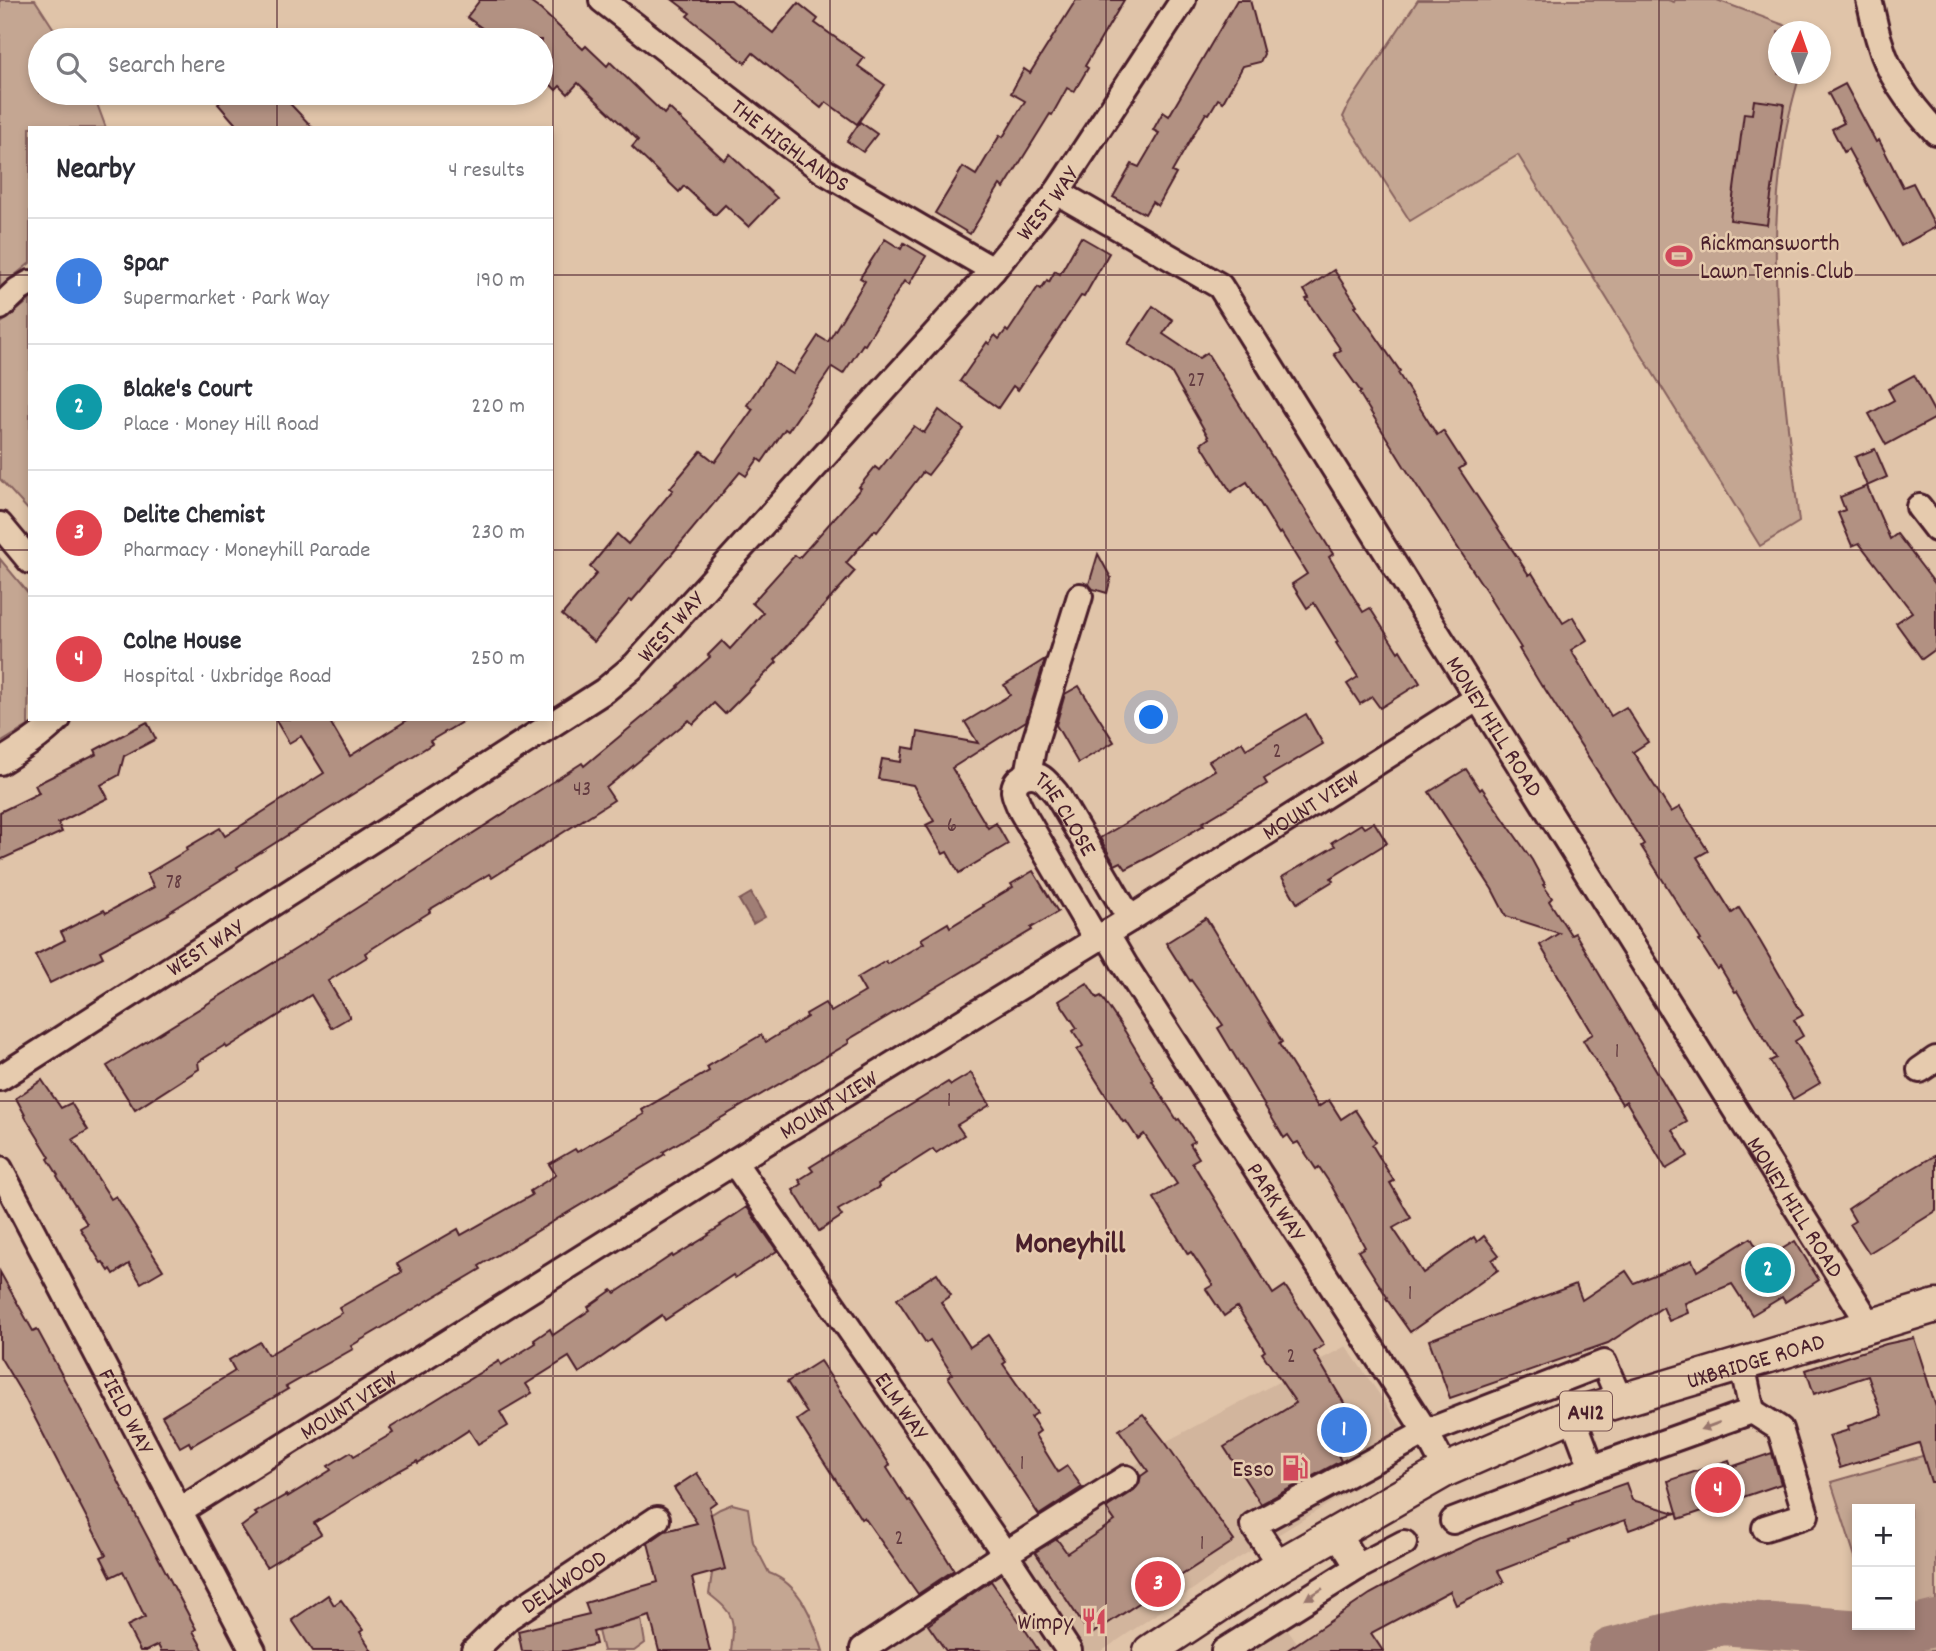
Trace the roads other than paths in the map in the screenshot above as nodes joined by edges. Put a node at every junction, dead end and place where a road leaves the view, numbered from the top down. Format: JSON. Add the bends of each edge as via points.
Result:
{"nodes":[{"id":1,"x":602,"y":0,"type":"edge"},
{"id":2,"x":1183,"y":0,"type":"edge"},
{"id":3,"x":1869,"y":0,"type":"edge"},
{"id":4,"x":1936,"y":132,"type":"edge"},
{"id":5,"x":1057,"y":192,"type":"junction"},
{"id":6,"x":993,"y":270,"type":"junction"},
{"id":7,"x":28,"y":284,"type":"edge"},
{"id":8,"x":0,"y":307,"type":"edge"},
{"id":9,"x":1919,"y":506,"type":"dead end"},
{"id":10,"x":0,"y":525,"type":"edge"},
{"id":11,"x":1936,"y":529,"type":"edge"},
{"id":12,"x":28,"y":559,"type":"edge"},
{"id":13,"x":1080,"y":596,"type":"dead end"},
{"id":14,"x":1478,"y":698,"type":"junction"},
{"id":15,"x":56,"y":721,"type":"edge"},
{"id":16,"x":0,"y":762,"type":"edge"},
{"id":17,"x":1028,"y":775,"type":"junction"},
{"id":18,"x":1130,"y":919,"type":"junction"},
{"id":19,"x":1101,"y":936,"type":"junction"},
{"id":20,"x":0,"y":1078,"type":"edge"},
{"id":21,"x":734,"y":1162,"type":"junction"},
{"id":22,"x":0,"y":1169,"type":"edge"},
{"id":23,"x":1936,"y":1306,"type":"edge"},
{"id":24,"x":1870,"y":1325,"type":"junction"},
{"id":25,"x":1742,"y":1364,"type":"junction"},
{"id":26,"x":1620,"y":1401,"type":"junction"},
{"id":27,"x":1752,"y":1411,"type":"junction"},
{"id":28,"x":1572,"y":1415,"type":"junction"},
{"id":29,"x":1426,"y":1432,"type":"junction"},
{"id":30,"x":1592,"y":1468,"type":"junction"},
{"id":31,"x":1446,"y":1470,"type":"junction"},
{"id":32,"x":1126,"y":1478,"type":"dead end"},
{"id":33,"x":179,"y":1511,"type":"junction"},
{"id":34,"x":657,"y":1519,"type":"dead end"},
{"id":35,"x":1453,"y":1521,"type":"dead end"},
{"id":36,"x":1765,"y":1528,"type":"dead end"},
{"id":37,"x":1336,"y":1532,"type":"junction"},
{"id":38,"x":1404,"y":1543,"type":"dead end"},
{"id":39,"x":1005,"y":1554,"type":"junction"},
{"id":40,"x":1358,"y":1567,"type":"junction"},
{"id":41,"x":1271,"y":1572,"type":"junction"},
{"id":42,"x":863,"y":1649,"type":"dead end"},
{"id":43,"x":253,"y":1651,"type":"edge"},
{"id":44,"x":474,"y":1651,"type":"edge"},
{"id":45,"x":1069,"y":1651,"type":"edge"},
{"id":46,"x":1150,"y":1651,"type":"edge"},
{"id":47,"x":1224,"y":1651,"type":"edge"}],
"edges":[{"from":1,"to":6,"type":"street","name":"THE HIGHLANDS","via":[[825,172]]},
{"from":2,"to":5,"type":"street","name":"WEST WAY"},
{"from":3,"to":4,"type":"street","via":[[1880,46],[1895,76]]},
{"from":5,"to":6,"type":"street","name":"WEST WAY"},
{"from":5,"to":14,"type":"street","name":"MONEY HILL ROAD","via":[[1220,286]]},
{"from":6,"to":20,"type":"street","name":"WEST WAY","via":[[635,665],[604,691]]},
{"from":7,"to":8,"type":"street"},
{"from":9,"to":11,"type":"street"},
{"from":10,"to":12,"type":"street"},
{"from":13,"to":17,"type":"street"},
{"from":14,"to":18,"type":"street","name":"MOUNT VIEW"},
{"from":14,"to":24,"type":"street","name":"MONEY HILL ROAD"},
{"from":15,"to":16,"type":"street"},
{"from":17,"to":18,"type":"street","name":"THE CLOSE","via":[[1041,777],[1056,793]]},
{"from":17,"to":19,"type":"street","name":"THE CLOSE","via":[[1015,785],[1022,813]]},
{"from":18,"to":19,"type":"street","name":"MOUNT VIEW"},
{"from":19,"to":21,"type":"street","name":"MOUNT VIEW"},
{"from":19,"to":29,"type":"street","name":"PARK WAY","via":[[1126,967]]},
{"from":21,"to":33,"type":"street","name":"MOUNT VIEW"},
{"from":21,"to":39,"type":"street","name":"ELM WAY"},
{"from":22,"to":33,"type":"street","name":"FIELD WAY"},
{"from":23,"to":24,"type":"main road","name":"UXBRIDGE ROAD","number":"A412"},
{"from":24,"to":25,"type":"main road","name":"UXBRIDGE ROAD","number":"A412"},
{"from":25,"to":26,"type":"main road","name":"UXBRIDGE ROAD","number":"A412"},
{"from":25,"to":27,"type":"street"},
{"from":26,"to":28,"type":"main road","name":"UXBRIDGE ROAD","number":"A412"},
{"from":26,"to":29,"type":"street","via":[[1604,1363]]},
{"from":27,"to":30,"type":"street","one_way":true},
{"from":27,"to":36,"type":"street","via":[[1780,1429],[1806,1515]]},
{"from":28,"to":30,"type":"street"},
{"from":28,"to":31,"type":"main road","name":"UXBRIDGE ROAD","number":"A412"},
{"from":29,"to":31,"type":"street","name":"PARK WAY"},
{"from":29,"to":41,"type":"street","via":[[1253,1525]]},
{"from":30,"to":35,"type":"street"},
{"from":31,"to":37,"type":"main road","name":"UXBRIDGE ROAD","number":"A412"},
{"from":32,"to":39,"type":"street"},
{"from":33,"to":43,"type":"street","name":"FIELD WAY"},
{"from":34,"to":44,"type":"street","name":"DELLWOOD","via":[[509,1617]]},
{"from":37,"to":40,"type":"street"},
{"from":37,"to":41,"type":"main road","name":"UXBRIDGE ROAD","number":"A412"},
{"from":38,"to":40,"type":"street"},
{"from":39,"to":42,"type":"street"},
{"from":39,"to":45,"type":"street","name":"ELM WAY"},
{"from":40,"to":47,"type":"street","one_way":true},
{"from":41,"to":46,"type":"main road","number":"A412"}]}
